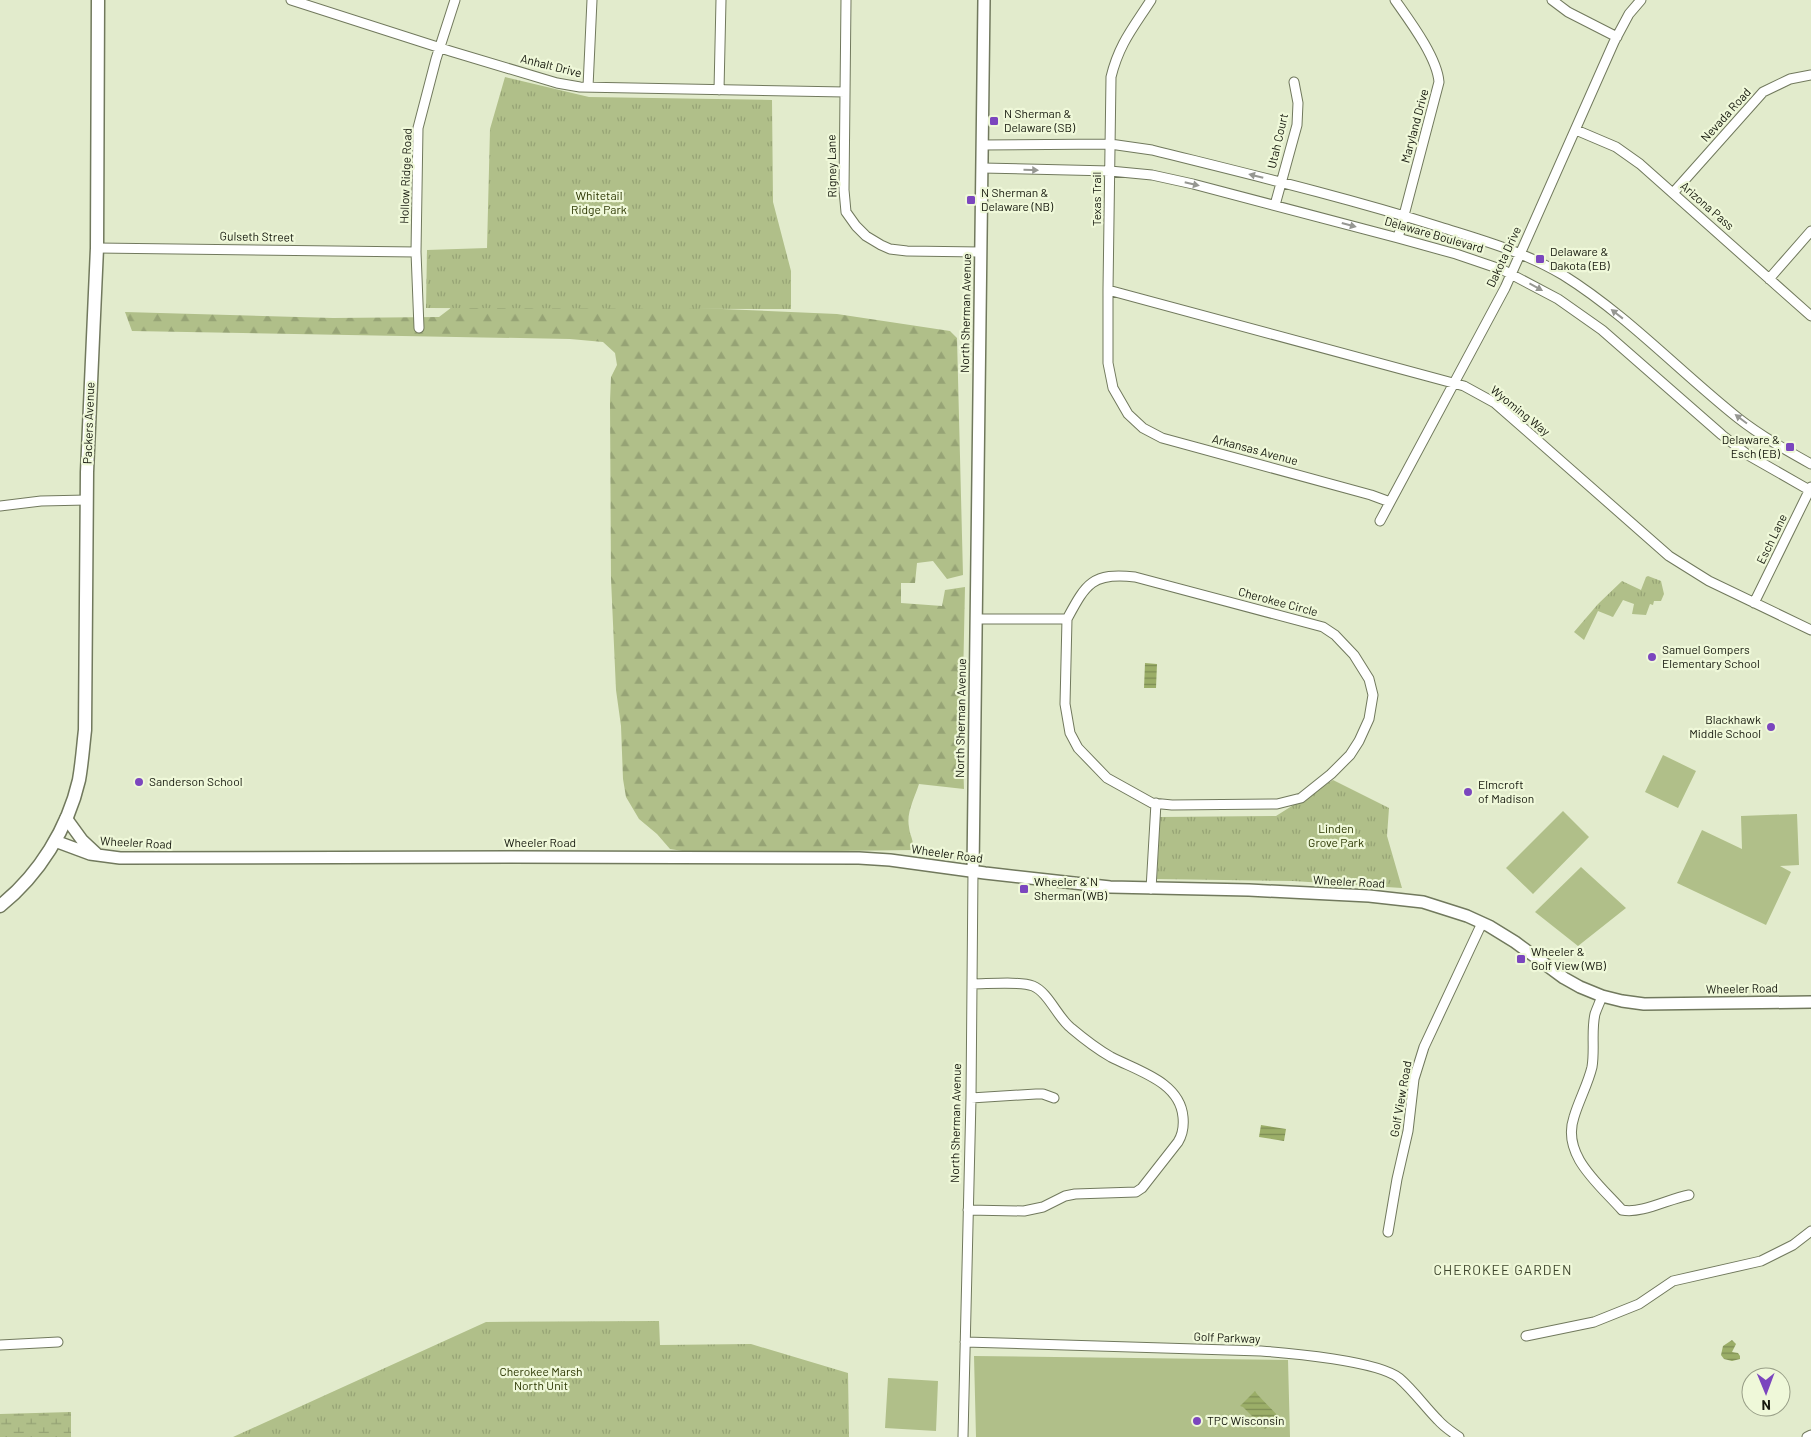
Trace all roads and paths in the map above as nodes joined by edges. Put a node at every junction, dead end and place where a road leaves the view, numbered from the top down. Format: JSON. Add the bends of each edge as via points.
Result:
{"nodes":[{"id":1,"x":98,"y":0,"type":"edge"},
{"id":2,"x":291,"y":0,"type":"edge"},
{"id":3,"x":455,"y":0,"type":"edge"},
{"id":4,"x":592,"y":0,"type":"edge"},
{"id":5,"x":721,"y":0,"type":"edge"},
{"id":6,"x":846,"y":0,"type":"edge"},
{"id":7,"x":984,"y":0,"type":"edge"},
{"id":8,"x":1151,"y":0,"type":"edge"},
{"id":9,"x":1395,"y":0,"type":"edge"},
{"id":10,"x":1552,"y":0,"type":"edge"},
{"id":11,"x":1641,"y":0,"type":"edge"},
{"id":12,"x":316,"y":4,"type":"edge"},
{"id":13,"x":1617,"y":37,"type":"junction"},
{"id":14,"x":441,"y":48,"type":"junction"},
{"id":15,"x":1811,"y":75,"type":"edge"},
{"id":16,"x":1294,"y":82,"type":"dead end"},
{"id":17,"x":588,"y":88,"type":"junction"},
{"id":18,"x":719,"y":90,"type":"junction"},
{"id":19,"x":845,"y":92,"type":"junction"},
{"id":20,"x":1576,"y":130,"type":"junction"},
{"id":21,"x":1110,"y":144,"type":"junction"},
{"id":22,"x":982,"y":145,"type":"junction"},
{"id":23,"x":982,"y":168,"type":"junction"},
{"id":24,"x":1110,"y":171,"type":"junction"},
{"id":25,"x":1281,"y":183,"type":"junction"},
{"id":26,"x":1673,"y":193,"type":"junction"},
{"id":27,"x":1275,"y":205,"type":"junction"},
{"id":28,"x":1404,"y":216,"type":"junction"},
{"id":29,"x":1811,"y":231,"type":"edge"},
{"id":30,"x":1398,"y":238,"type":"junction"},
{"id":31,"x":97,"y":248,"type":"junction"},
{"id":32,"x":416,"y":252,"type":"junction"},
{"id":33,"x":980,"y":252,"type":"junction"},
{"id":34,"x":1520,"y":254,"type":"junction"},
{"id":35,"x":1511,"y":273,"type":"junction"},
{"id":36,"x":1769,"y":279,"type":"junction"},
{"id":37,"x":1108,"y":290,"type":"junction"},
{"id":38,"x":1811,"y":316,"type":"edge"},
{"id":39,"x":419,"y":328,"type":"dead end"},
{"id":40,"x":1454,"y":383,"type":"junction"},
{"id":41,"x":1123,"y":406,"type":"joint"},
{"id":42,"x":1811,"y":464,"type":"edge"},
{"id":43,"x":1810,"y":490,"type":"edge"},
{"id":44,"x":87,"y":500,"type":"junction"},
{"id":45,"x":1390,"y":502,"type":"junction"},
{"id":46,"x":0,"y":506,"type":"edge"},
{"id":47,"x":1380,"y":521,"type":"dead end"},
{"id":48,"x":1754,"y":602,"type":"junction"},
{"id":49,"x":976,"y":619,"type":"junction"},
{"id":50,"x":1067,"y":619,"type":"junction"},
{"id":51,"x":1811,"y":630,"type":"edge"},
{"id":52,"x":1156,"y":803,"type":"junction"},
{"id":53,"x":66,"y":818,"type":"junction"},
{"id":54,"x":55,"y":841,"type":"junction"},
{"id":55,"x":99,"y":856,"type":"junction"},
{"id":56,"x":973,"y":871,"type":"junction"},
{"id":57,"x":1151,"y":889,"type":"junction"},
{"id":58,"x":0,"y":906,"type":"edge"},
{"id":59,"x":1482,"y":923,"type":"junction"},
{"id":60,"x":972,"y":984,"type":"junction"},
{"id":61,"x":1602,"y":996,"type":"junction"},
{"id":62,"x":1811,"y":1002,"type":"edge"},
{"id":63,"x":970,"y":1098,"type":"junction"},
{"id":64,"x":1054,"y":1098,"type":"dead end"},
{"id":65,"x":1689,"y":1195,"type":"dead end"},
{"id":66,"x":968,"y":1210,"type":"junction"},
{"id":67,"x":1811,"y":1231,"type":"edge"},
{"id":68,"x":1388,"y":1232,"type":"dead end"},
{"id":69,"x":1526,"y":1336,"type":"dead end"},
{"id":70,"x":58,"y":1342,"type":"dead end"},
{"id":71,"x":966,"y":1342,"type":"junction"},
{"id":72,"x":0,"y":1345,"type":"edge"},
{"id":73,"x":1811,"y":1435,"type":"edge"},
{"id":74,"x":963,"y":1437,"type":"edge"},
{"id":75,"x":1459,"y":1437,"type":"edge"},
{"id":76,"x":1807,"y":1437,"type":"edge"}],
"edges":[{"from":1,"to":31,"type":"main road","name":"Packers Avenue"},
{"from":2,"to":12,"type":"street","name":"Anhalt Drive"},
{"from":3,"to":14,"type":"street","name":"Hollow Ridge Road"},
{"from":4,"to":17,"type":"street"},
{"from":5,"to":18,"type":"street"},
{"from":6,"to":19,"type":"street","name":"Rigney Lane"},
{"from":7,"to":22,"type":"street","name":"North Sherman Avenue"},
{"from":8,"to":21,"type":"street","name":"Texas Trail","via":[[1115,59],[1111,77]]},
{"from":9,"to":28,"type":"street","name":"Maryland Drive","via":[[1433,61],[1439,82]]},
{"from":10,"to":13,"type":"street","via":[[1568,12]]},
{"from":11,"to":13,"type":"street","name":"Dakota Drive"},
{"from":12,"to":14,"type":"street","name":"Anhalt Drive"},
{"from":13,"to":20,"type":"street","name":"Dakota Drive"},
{"from":14,"to":17,"type":"street","name":"Anhalt Drive","via":[[557,83]]},
{"from":14,"to":32,"type":"street","name":"Hollow Ridge Road","via":[[418,128]]},
{"from":15,"to":26,"type":"street","name":"Nevada Road","via":[[1790,79],[1763,92]]},
{"from":16,"to":25,"type":"street","name":"Utah Court","via":[[1297,118]]},
{"from":17,"to":18,"type":"street","name":"Anhalt Drive"},
{"from":18,"to":19,"type":"street","name":"Anhalt Drive"},
{"from":19,"to":33,"type":"street","name":"Rigney Lane","via":[[844,190],[846,212],[856,226],[872,241],[890,249]]},
{"from":20,"to":26,"type":"street","name":"Arizona Pass","via":[[1616,147]]},
{"from":20,"to":34,"type":"street","name":"Dakota Drive"},
{"from":21,"to":22,"type":"street","name":"Delaware Boulevard"},
{"from":21,"to":24,"type":"street","name":"Texas Trail"},
{"from":25,"to":21,"type":"street","name":"Delaware Boulevard","one_way":true,"via":[[1152,150]]},
{"from":22,"to":23,"type":"street","name":"North Sherman Avenue"},
{"from":23,"to":24,"type":"street","name":"Delaware Boulevard","one_way":true},
{"from":23,"to":33,"type":"street","name":"North Sherman Avenue"},
{"from":24,"to":27,"type":"street","name":"Delaware Boulevard","one_way":true,"via":[[1152,175]]},
{"from":24,"to":37,"type":"street","name":"Texas Trail"},
{"from":25,"to":27,"type":"street","name":"Utah Court"},
{"from":25,"to":28,"type":"street","name":"Delaware Boulevard"},
{"from":26,"to":36,"type":"street","name":"Arizona Pass"},
{"from":27,"to":30,"type":"street","name":"Delaware Boulevard","one_way":true},
{"from":28,"to":30,"type":"street","name":"Maryland Drive"},
{"from":28,"to":34,"type":"street","name":"Delaware Boulevard"},
{"from":29,"to":36,"type":"street"},
{"from":30,"to":35,"type":"street","name":"Delaware Boulevard"},
{"from":31,"to":32,"type":"street","name":"Gulseth Street"},
{"from":31,"to":44,"type":"main road","name":"Packers Avenue"},
{"from":32,"to":39,"type":"street","name":"Hollow Ridge Road"},
{"from":33,"to":49,"type":"street","name":"North Sherman Avenue"},
{"from":34,"to":35,"type":"street","name":"Dakota Drive"},
{"from":42,"to":34,"type":"street","name":"Delaware Boulevard","one_way":true,"via":[[1738,418],[1593,295],[1561,274]]},
{"from":35,"to":40,"type":"street","name":"Dakota Drive"},
{"from":35,"to":43,"type":"street","name":"Delaware Boulevard","one_way":true,"via":[[1558,299],[1602,330],[1748,455]]},
{"from":36,"to":38,"type":"street","name":"Arizona Pass"},
{"from":37,"to":40,"type":"street","name":"Wyoming Way"},
{"from":37,"to":41,"type":"street","name":"Texas Trail","via":[[1108,363],[1113,388]]},
{"from":40,"to":45,"type":"street","name":"Dakota Drive"},
{"from":40,"to":48,"type":"street","name":"Wyoming Way","via":[[1494,403],[1669,556],[1709,582]]},
{"from":41,"to":45,"type":"street","name":"Arkansas Avenue","via":[[1143,428],[1162,438]]},
{"from":43,"to":48,"type":"street","name":"Esch Lane"},
{"from":44,"to":46,"type":"street"},
{"from":44,"to":53,"type":"main road","name":"Packers Avenue","via":[[85,730],[78,781]]},
{"from":45,"to":47,"type":"street","name":"Dakota Drive"},
{"from":48,"to":51,"type":"street","name":"Wyoming Way"},
{"from":49,"to":50,"type":"street"},
{"from":49,"to":56,"type":"street","name":"North Sherman Avenue"},
{"from":50,"to":52,"type":"street","name":"Cherokee Circle","via":[[1065,704],[1070,733],[1078,748],[1107,778]]},
{"from":50,"to":52,"type":"street","name":"Cherokee Circle","via":[[1081,594],[1099,578],[1116,575],[1135,578],[1323,627],[1354,655],[1369,679],[1373,695],[1369,719],[1359,741],[1331,774],[1301,798],[1277,804]]},
{"from":52,"to":57,"type":"street"},
{"from":53,"to":54,"type":"main road","name":"Packers Avenue"},
{"from":53,"to":55,"type":"street"},
{"from":54,"to":55,"type":"street","name":"Wheeler Road"},
{"from":54,"to":58,"type":"main road","name":"Packers Avenue","via":[[35,870]]},
{"from":55,"to":56,"type":"street","name":"Wheeler Road","via":[[166,859],[859,858]]},
{"from":56,"to":57,"type":"street","name":"Wheeler Road","via":[[1110,888]]},
{"from":56,"to":60,"type":"street","name":"North Sherman Avenue"},
{"from":57,"to":59,"type":"street","name":"Wheeler Road","via":[[1249,890],[1394,898],[1445,908]]},
{"from":59,"to":61,"type":"street","name":"Wheeler Road","via":[[1515,942],[1564,978]]},
{"from":59,"to":68,"type":"street","name":"Golf View Road","via":[[1424,1047],[1414,1079],[1408,1131]]},
{"from":60,"to":63,"type":"street","name":"North Sherman Avenue"},
{"from":60,"to":66,"type":"street","via":[[1026,985],[1038,989],[1069,1027],[1106,1053],[1167,1087],[1182,1108],[1184,1126],[1182,1135],[1142,1188],[1132,1194],[1075,1194],[1032,1210]]},
{"from":61,"to":62,"type":"street","name":"Wheeler Road","via":[[1644,1004]]},
{"from":61,"to":65,"type":"street","via":[[1595,1014],[1591,1071],[1573,1118],[1571,1142],[1574,1150],[1622,1210],[1634,1211]]},
{"from":63,"to":64,"type":"street","via":[[1036,1094]]},
{"from":63,"to":66,"type":"street","name":"North Sherman Avenue"},
{"from":66,"to":71,"type":"street","name":"North Sherman Avenue"},
{"from":67,"to":69,"type":"street","via":[[1761,1261],[1674,1281],[1639,1304],[1594,1322]]},
{"from":70,"to":72,"type":"street"},
{"from":71,"to":74,"type":"street","name":"North Sherman Avenue"},
{"from":71,"to":75,"type":"street","name":"Golf Parkway","via":[[1268,1352],[1360,1364],[1399,1378],[1438,1421]]},
{"from":73,"to":76,"type":"street"}]}
